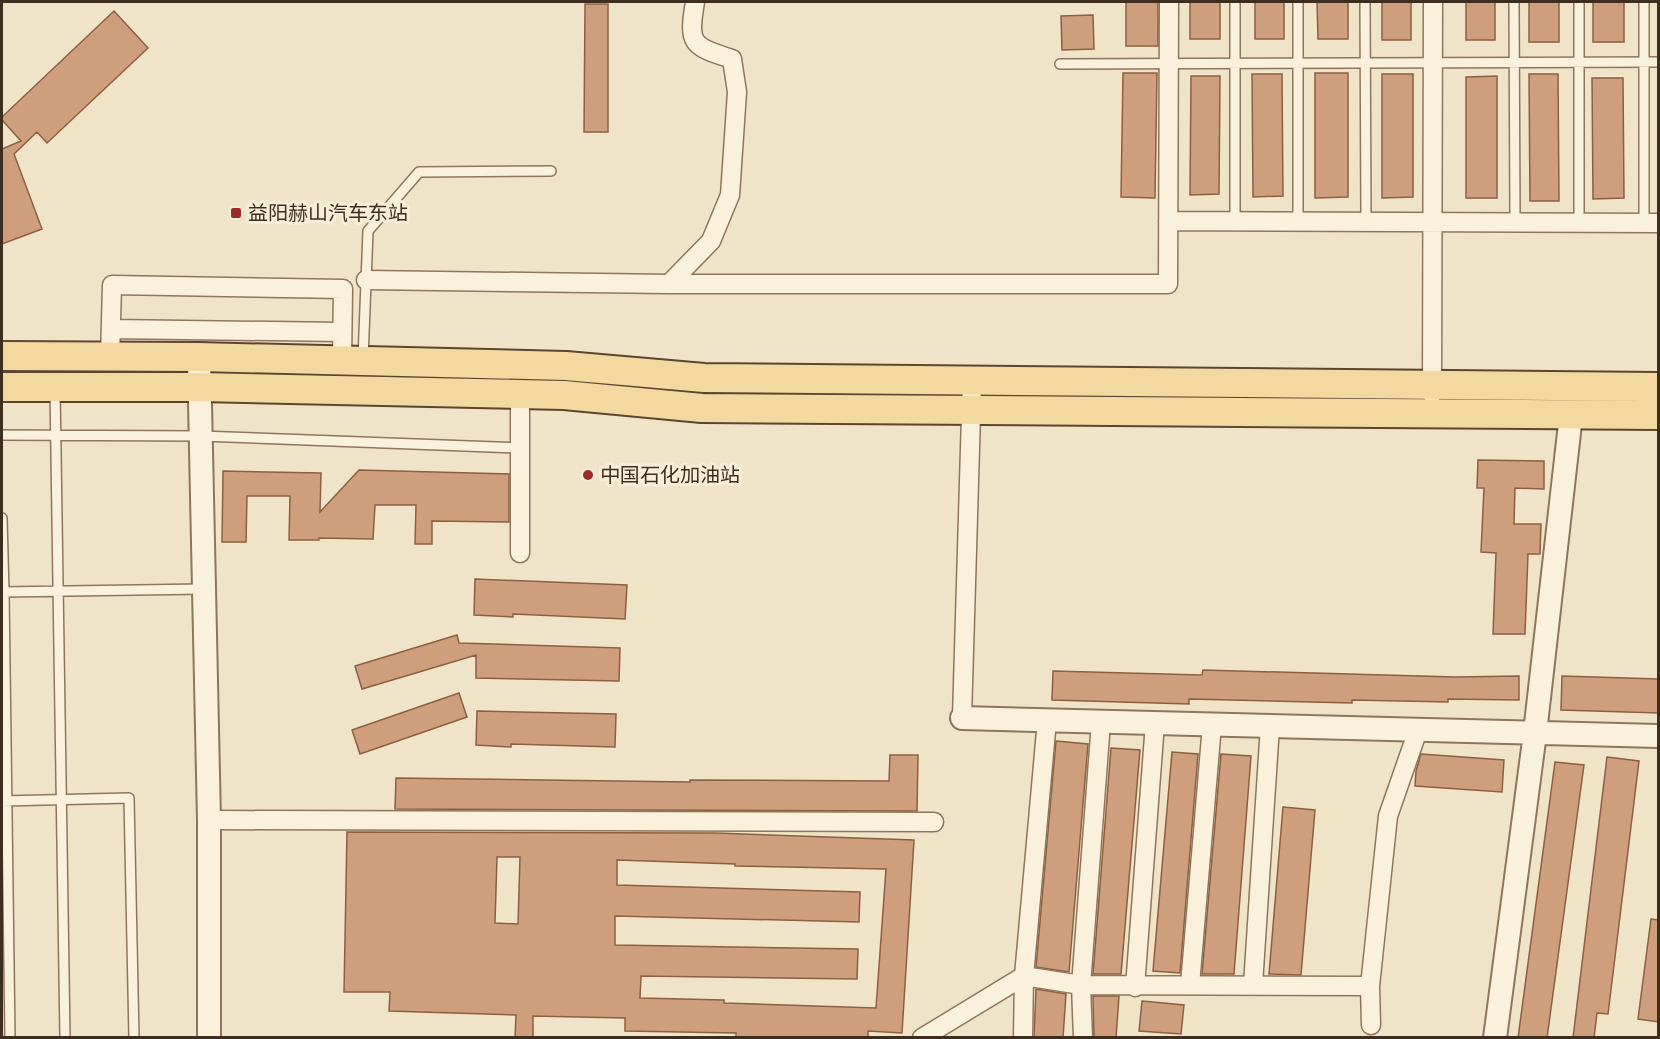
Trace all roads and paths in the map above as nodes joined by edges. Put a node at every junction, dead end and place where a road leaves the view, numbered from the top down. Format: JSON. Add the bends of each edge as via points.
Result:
{"nodes":[{"id":1,"x":695,"y":2,"type":"edge"},
{"id":2,"x":1169,"y":2,"type":"edge"},
{"id":3,"x":1235,"y":2,"type":"edge"},
{"id":4,"x":1298,"y":2,"type":"edge"},
{"id":5,"x":1365,"y":2,"type":"edge"},
{"id":6,"x":1433,"y":2,"type":"edge"},
{"id":7,"x":1514,"y":2,"type":"edge"},
{"id":8,"x":1579,"y":2,"type":"edge"},
{"id":9,"x":1644,"y":2,"type":"edge"},
{"id":10,"x":1645,"y":62,"type":"junction"},
{"id":11,"x":1659,"y":62,"type":"edge"},
{"id":12,"x":1432,"y":63,"type":"junction"},
{"id":13,"x":1514,"y":63,"type":"junction"},
{"id":14,"x":1580,"y":63,"type":"junction"},
{"id":15,"x":1060,"y":64,"type":"dead end"},
{"id":16,"x":1169,"y":64,"type":"junction"},
{"id":17,"x":1235,"y":64,"type":"junction"},
{"id":18,"x":1299,"y":64,"type":"junction"},
{"id":19,"x":1366,"y":64,"type":"junction"},
{"id":20,"x":551,"y":171,"type":"dead end"},
{"id":21,"x":1168,"y":221,"type":"junction"},
{"id":22,"x":1235,"y":221,"type":"junction"},
{"id":23,"x":1298,"y":221,"type":"junction"},
{"id":24,"x":1366,"y":221,"type":"junction"},
{"id":25,"x":1432,"y":222,"type":"junction"},
{"id":26,"x":1515,"y":222,"type":"junction"},
{"id":27,"x":1579,"y":223,"type":"junction"},
{"id":28,"x":1651,"y":223,"type":"edge"},
{"id":29,"x":366,"y":280,"type":"junction"},
{"id":30,"x":669,"y":284,"type":"junction"},
{"id":31,"x":111,"y":329,"type":"junction"},
{"id":32,"x":342,"y":332,"type":"junction"},
{"id":33,"x":2,"y":356,"type":"edge"},
{"id":34,"x":111,"y":357,"type":"junction"},
{"id":35,"x":199,"y":357,"type":"junction"},
{"id":36,"x":352,"y":361,"type":"junction"},
{"id":37,"x":972,"y":381,"type":"junction"},
{"id":38,"x":1432,"y":385,"type":"junction"},
{"id":39,"x":2,"y":387,"type":"edge"},
{"id":40,"x":55,"y":387,"type":"junction"},
{"id":41,"x":199,"y":387,"type":"junction"},
{"id":42,"x":1659,"y":387,"type":"edge"},
{"id":43,"x":520,"y":394,"type":"junction"},
{"id":44,"x":970,"y":410,"type":"junction"},
{"id":45,"x":1432,"y":414,"type":"junction"},
{"id":46,"x":1571,"y":415,"type":"junction"},
{"id":47,"x":1659,"y":415,"type":"edge"},
{"id":48,"x":2,"y":435,"type":"edge"},
{"id":49,"x":56,"y":435,"type":"junction"},
{"id":50,"x":200,"y":436,"type":"junction"},
{"id":51,"x":520,"y":448,"type":"junction"},
{"id":52,"x":2,"y":518,"type":"edge"},
{"id":53,"x":520,"y":552,"type":"dead end"},
{"id":54,"x":204,"y":589,"type":"junction"},
{"id":55,"x":58,"y":591,"type":"junction"},
{"id":56,"x":3,"y":592,"type":"edge"},
{"id":57,"x":963,"y":718,"type":"joint"},
{"id":58,"x":1047,"y":720,"type":"junction"},
{"id":59,"x":1101,"y":722,"type":"junction"},
{"id":60,"x":1155,"y":723,"type":"junction"},
{"id":61,"x":1212,"y":725,"type":"junction"},
{"id":62,"x":1270,"y":726,"type":"junction"},
{"id":63,"x":1418,"y":730,"type":"junction"},
{"id":64,"x":1535,"y":733,"type":"junction"},
{"id":65,"x":1659,"y":736,"type":"edge"},
{"id":66,"x":60,"y":800,"type":"junction"},
{"id":67,"x":4,"y":801,"type":"edge"},
{"id":68,"x":210,"y":820,"type":"junction"},
{"id":69,"x":934,"y":822,"type":"dead end"},
{"id":70,"x":1024,"y":976,"type":"junction"},
{"id":71,"x":1081,"y":985,"type":"junction"},
{"id":72,"x":1190,"y":985,"type":"junction"},
{"id":73,"x":1253,"y":985,"type":"junction"},
{"id":74,"x":1371,"y":986,"type":"junction"},
{"id":75,"x":1135,"y":987,"type":"junction"},
{"id":76,"x":1371,"y":1025,"type":"dead end"},
{"id":77,"x":10,"y":1038,"type":"edge"},
{"id":78,"x":65,"y":1038,"type":"edge"},
{"id":79,"x":134,"y":1038,"type":"edge"},
{"id":80,"x":209,"y":1038,"type":"edge"},
{"id":81,"x":922,"y":1038,"type":"edge"},
{"id":82,"x":1023,"y":1038,"type":"edge"},
{"id":83,"x":1083,"y":1038,"type":"edge"},
{"id":84,"x":1495,"y":1038,"type":"edge"}],
"edges":[{"from":1,"to":30,"type":"street","via":[[691,28],[694,42],[732,59],[737,92],[730,195],[711,241]]},
{"from":2,"to":16,"type":"street"},
{"from":3,"to":17,"type":"lane"},
{"from":4,"to":18,"type":"lane"},
{"from":5,"to":19,"type":"lane"},
{"from":6,"to":12,"type":"street"},
{"from":7,"to":13,"type":"lane"},
{"from":8,"to":14,"type":"lane"},
{"from":9,"to":10,"type":"lane"},
{"from":10,"to":11,"type":"lane"},
{"from":10,"to":14,"type":"lane"},
{"from":10,"to":28,"type":"lane"},
{"from":12,"to":13,"type":"lane"},
{"from":12,"to":19,"type":"lane"},
{"from":12,"to":25,"type":"street"},
{"from":13,"to":14,"type":"lane"},
{"from":13,"to":26,"type":"lane"},
{"from":14,"to":27,"type":"lane"},
{"from":15,"to":16,"type":"lane"},
{"from":16,"to":17,"type":"lane"},
{"from":16,"to":21,"type":"street"},
{"from":17,"to":18,"type":"lane"},
{"from":17,"to":22,"type":"lane"},
{"from":18,"to":19,"type":"lane"},
{"from":18,"to":23,"type":"lane"},
{"from":19,"to":24,"type":"lane"},
{"from":20,"to":29,"type":"lane","via":[[419,172],[368,231]]},
{"from":21,"to":22,"type":"street"},
{"from":21,"to":30,"type":"street","via":[[1168,284]]},
{"from":22,"to":23,"type":"street"},
{"from":23,"to":24,"type":"street"},
{"from":24,"to":25,"type":"street"},
{"from":25,"to":26,"type":"street"},
{"from":25,"to":38,"type":"street"},
{"from":26,"to":27,"type":"street"},
{"from":27,"to":28,"type":"street"},
{"from":29,"to":30,"type":"street"},
{"from":29,"to":36,"type":"lane"},
{"from":31,"to":32,"type":"street"},
{"from":31,"to":32,"type":"street","via":[[112,285],[343,289]]},
{"from":31,"to":34,"type":"street"},
{"from":32,"to":36,"type":"street"},
{"from":33,"to":34,"type":"main road"},
{"from":34,"to":35,"type":"main road"},
{"from":35,"to":36,"type":"main road"},
{"from":35,"to":41,"type":"street"},
{"from":36,"to":37,"type":"main road","via":[[566,366],[704,378]]},
{"from":37,"to":38,"type":"main road"},
{"from":37,"to":44,"type":"street"},
{"from":38,"to":42,"type":"main road"},
{"from":38,"to":45,"type":"street"},
{"from":39,"to":40,"type":"main road"},
{"from":40,"to":41,"type":"main road"},
{"from":40,"to":49,"type":"lane"},
{"from":41,"to":43,"type":"main road"},
{"from":41,"to":50,"type":"street"},
{"from":43,"to":44,"type":"main road","via":[[702,408]]},
{"from":43,"to":51,"type":"street"},
{"from":44,"to":45,"type":"main road"},
{"from":44,"to":57,"type":"street"},
{"from":45,"to":46,"type":"main road"},
{"from":46,"to":47,"type":"main road"},
{"from":46,"to":64,"type":"street"},
{"from":48,"to":49,"type":"lane"},
{"from":49,"to":50,"type":"lane"},
{"from":49,"to":55,"type":"lane"},
{"from":50,"to":51,"type":"lane"},
{"from":50,"to":54,"type":"street"},
{"from":51,"to":53,"type":"street"},
{"from":52,"to":56,"type":"lane"},
{"from":54,"to":55,"type":"lane"},
{"from":54,"to":68,"type":"street"},
{"from":55,"to":56,"type":"lane"},
{"from":55,"to":66,"type":"lane"},
{"from":56,"to":67,"type":"lane"},
{"from":57,"to":58,"type":"street"},
{"from":58,"to":59,"type":"street"},
{"from":58,"to":70,"type":"street"},
{"from":59,"to":60,"type":"street"},
{"from":59,"to":71,"type":"street"},
{"from":60,"to":61,"type":"street"},
{"from":60,"to":75,"type":"street"},
{"from":61,"to":62,"type":"street"},
{"from":61,"to":72,"type":"street"},
{"from":62,"to":63,"type":"street"},
{"from":62,"to":73,"type":"street"},
{"from":63,"to":64,"type":"street"},
{"from":63,"to":74,"type":"street","via":[[1388,816]]},
{"from":64,"to":65,"type":"street"},
{"from":64,"to":84,"type":"street"},
{"from":66,"to":67,"type":"lane"},
{"from":66,"to":78,"type":"lane"},
{"from":66,"to":79,"type":"lane","via":[[129,798]]},
{"from":67,"to":77,"type":"lane"},
{"from":68,"to":69,"type":"street"},
{"from":68,"to":80,"type":"street"},
{"from":70,"to":71,"type":"street"},
{"from":70,"to":81,"type":"street"},
{"from":70,"to":82,"type":"street"},
{"from":71,"to":75,"type":"street"},
{"from":71,"to":83,"type":"street"},
{"from":72,"to":73,"type":"street"},
{"from":72,"to":75,"type":"street"},
{"from":73,"to":74,"type":"street"},
{"from":74,"to":76,"type":"street"}]}
